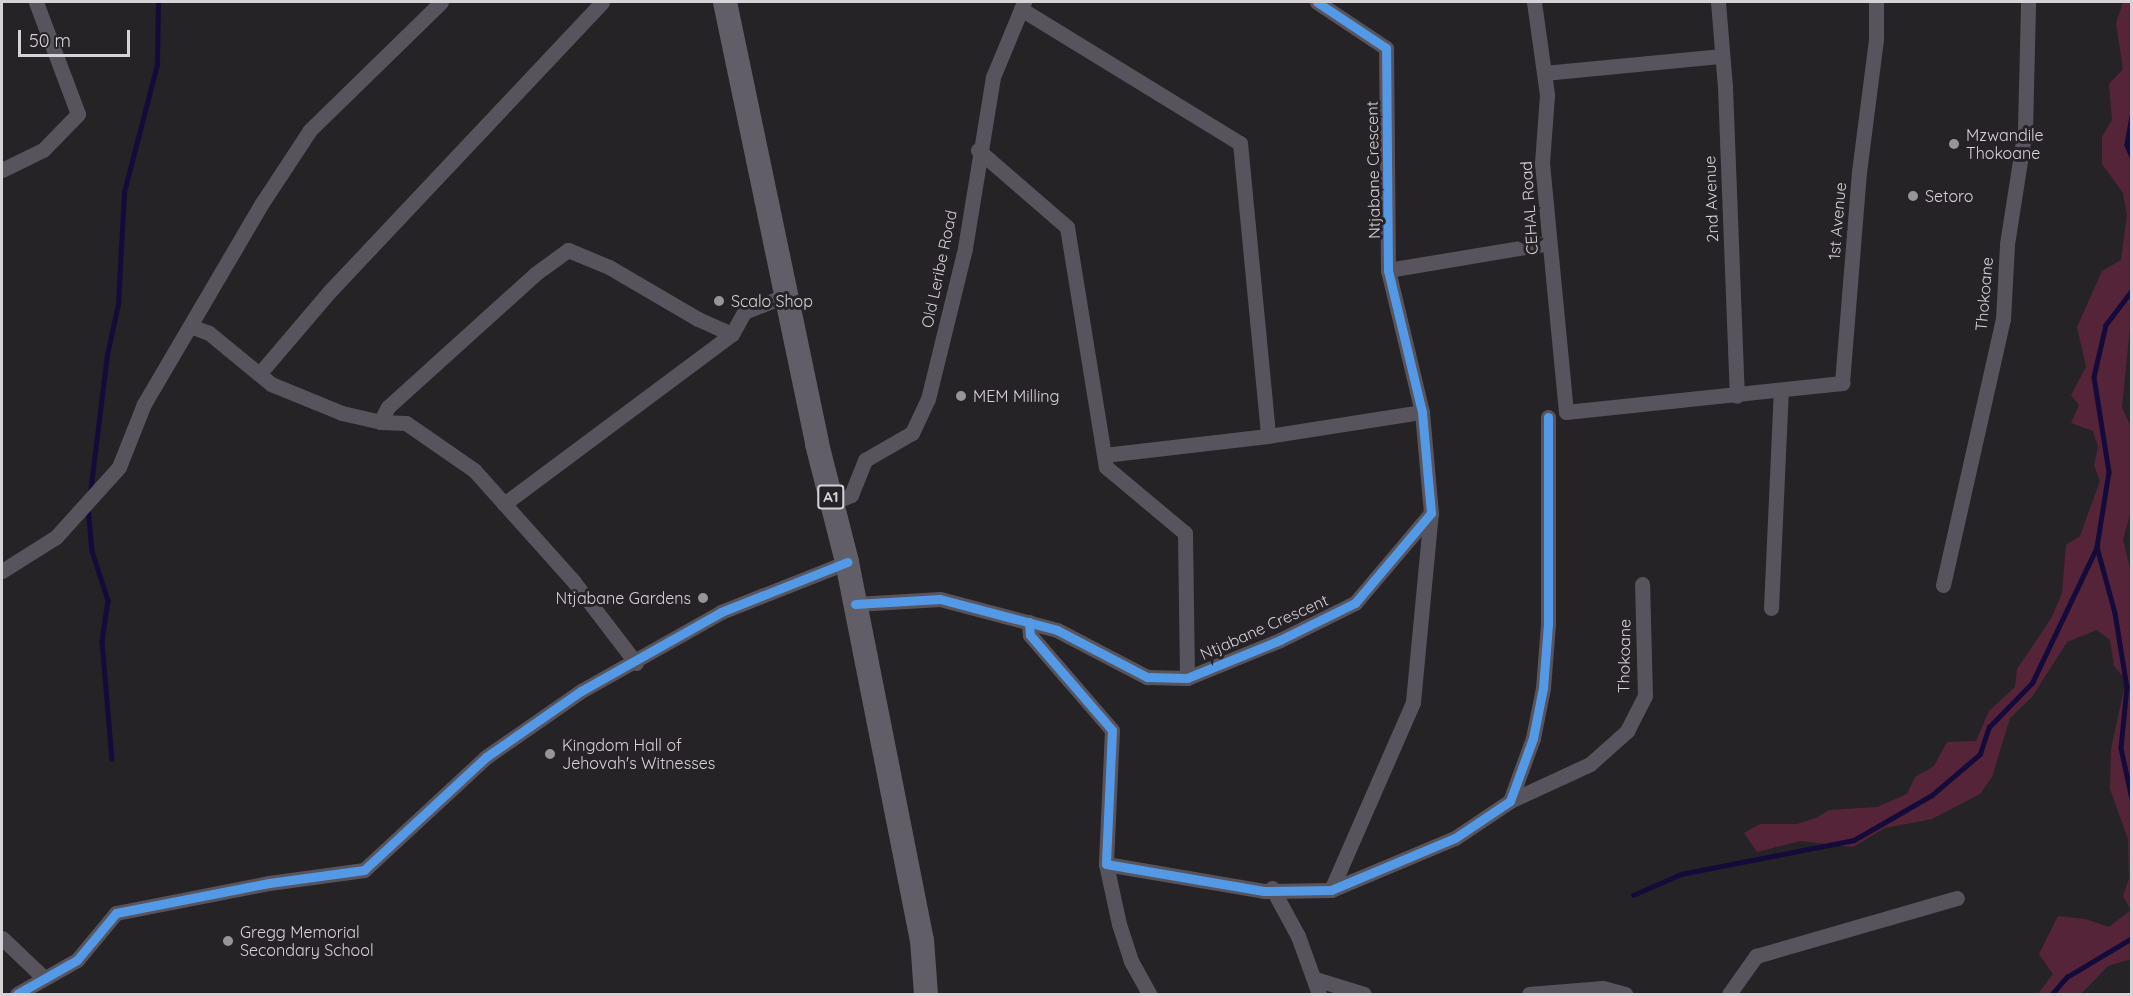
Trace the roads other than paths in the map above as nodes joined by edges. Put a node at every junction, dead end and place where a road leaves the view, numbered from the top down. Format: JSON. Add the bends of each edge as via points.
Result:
{"nodes":[{"id":1,"x":36,"y":2,"type":"edge"},
{"id":2,"x":441,"y":2,"type":"edge"},
{"id":3,"x":602,"y":2,"type":"edge"},
{"id":4,"x":725,"y":2,"type":"edge"},
{"id":5,"x":1317,"y":2,"type":"edge"},
{"id":6,"x":1534,"y":2,"type":"edge"},
{"id":7,"x":1718,"y":2,"type":"edge"},
{"id":8,"x":1876,"y":2,"type":"edge"},
{"id":9,"x":2028,"y":2,"type":"edge"},
{"id":10,"x":1023,"y":5,"type":"edge"},
{"id":11,"x":1722,"y":56,"type":"junction"},
{"id":12,"x":1544,"y":73,"type":"junction"},
{"id":13,"x":978,"y":150,"type":"junction"},
{"id":14,"x":2,"y":170,"type":"edge"},
{"id":15,"x":1549,"y":243,"type":"junction"},
{"id":16,"x":1388,"y":270,"type":"junction"},
{"id":17,"x":787,"y":295,"type":"junction"},
{"id":18,"x":190,"y":326,"type":"junction"},
{"id":19,"x":732,"y":334,"type":"junction"},
{"id":20,"x":260,"y":373,"type":"junction"},
{"id":21,"x":1781,"y":391,"type":"junction"},
{"id":22,"x":1737,"y":396,"type":"junction"},
{"id":23,"x":1422,"y":412,"type":"junction"},
{"id":24,"x":1566,"y":412,"type":"joint"},
{"id":25,"x":1548,"y":417,"type":"dead end"},
{"id":26,"x":380,"y":422,"type":"junction"},
{"id":27,"x":1268,"y":436,"type":"junction"},
{"id":28,"x":1104,"y":455,"type":"junction"},
{"id":29,"x":832,"y":502,"type":"junction"},
{"id":30,"x":504,"y":504,"type":"junction"},
{"id":31,"x":1431,"y":513,"type":"junction"},
{"id":32,"x":847,"y":562,"type":"junction"},
{"id":33,"x":2,"y":571,"type":"edge"},
{"id":34,"x":1642,"y":584,"type":"dead end"},
{"id":35,"x":1943,"y":585,"type":"dead end"},
{"id":36,"x":855,"y":604,"type":"junction"},
{"id":37,"x":1771,"y":608,"type":"dead end"},
{"id":38,"x":1029,"y":622,"type":"junction"},
{"id":39,"x":636,"y":663,"type":"junction"},
{"id":40,"x":1186,"y":678,"type":"junction"},
{"id":41,"x":1510,"y":801,"type":"junction"},
{"id":42,"x":1106,"y":864,"type":"junction"},
{"id":43,"x":1272,"y":888,"type":"junction"},
{"id":44,"x":1331,"y":890,"type":"junction"},
{"id":45,"x":1957,"y":898,"type":"dead end"},
{"id":46,"x":2,"y":938,"type":"edge"},
{"id":47,"x":44,"y":978,"type":"junction"},
{"id":48,"x":1315,"y":979,"type":"junction"},
{"id":49,"x":17,"y":994,"type":"edge"},
{"id":50,"x":926,"y":994,"type":"edge"},
{"id":51,"x":1149,"y":994,"type":"edge"},
{"id":52,"x":1319,"y":994,"type":"edge"},
{"id":53,"x":1364,"y":994,"type":"edge"},
{"id":54,"x":1529,"y":994,"type":"edge"},
{"id":55,"x":1625,"y":994,"type":"edge"},
{"id":56,"x":1729,"y":994,"type":"edge"}],
"edges":[{"from":1,"to":14,"type":"street","via":[[78,114],[43,150]]},
{"from":2,"to":18,"type":"street","via":[[310,130],[262,202]]},
{"from":3,"to":20,"type":"street","via":[[329,292]]},
{"from":4,"to":17,"type":"main road","number":"A1"},
{"from":5,"to":16,"type":"street","name":"Ntjabane Crescent","via":[[1386,48]]},
{"from":6,"to":12,"type":"street","name":"CEHAL Road"},
{"from":7,"to":11,"type":"street","name":"2nd Avenue"},
{"from":8,"to":21,"type":"street","name":"1st Avenue","via":[[1876,39],[1859,172],[1842,383]]},
{"from":9,"to":35,"type":"street","name":"Thokoane","via":[[2025,129],[2007,244],[2002,319]]},
{"from":10,"to":13,"type":"street","name":"Old Leribe Road","via":[[993,77]]},
{"from":10,"to":27,"type":"street","via":[[1240,143]]},
{"from":11,"to":12,"type":"street"},
{"from":11,"to":22,"type":"street","name":"2nd Avenue"},
{"from":12,"to":15,"type":"street","name":"CEHAL Road","via":[[1547,95],[1542,163]]},
{"from":13,"to":28,"type":"street","via":[[1066,227]]},
{"from":13,"to":29,"type":"street","name":"Old Leribe Road","via":[[965,248],[928,399],[912,433],[865,460],[851,495]]},
{"from":15,"to":16,"type":"street"},
{"from":15,"to":24,"type":"street","name":"CEHAL Road"},
{"from":16,"to":23,"type":"street","name":"Ntjabane Crescent"},
{"from":17,"to":19,"type":"street","via":[[744,312]]},
{"from":17,"to":29,"type":"main road","number":"A1"},
{"from":18,"to":20,"type":"street","via":[[209,333]]},
{"from":18,"to":33,"type":"street","via":[[144,404],[119,467],[56,537]]},
{"from":19,"to":26,"type":"street","via":[[698,319],[609,267],[568,250],[535,274],[388,407]]},
{"from":19,"to":30,"type":"street"},
{"from":20,"to":26,"type":"street","via":[[299,398]]},
{"from":21,"to":22,"type":"street","name":"1st Avenue"},
{"from":21,"to":37,"type":"street"},
{"from":22,"to":24,"type":"street","name":"1st Avenue"},
{"from":23,"to":27,"type":"street"},
{"from":23,"to":31,"type":"street","name":"Ntjabane Crescent"},
{"from":25,"to":41,"type":"street","via":[[1548,624],[1543,688],[1533,738]]},
{"from":26,"to":30,"type":"street","via":[[406,423],[474,470]]},
{"from":27,"to":28,"type":"street"},
{"from":28,"to":40,"type":"street","via":[[1106,468],[1185,533]]},
{"from":29,"to":32,"type":"main road","number":"A1"},
{"from":30,"to":39,"type":"street","via":[[574,582]]},
{"from":31,"to":40,"type":"street","name":"Ntjabane Crescent","via":[[1354,603],[1280,640]]},
{"from":31,"to":44,"type":"street","via":[[1413,702]]},
{"from":32,"to":36,"type":"main road","number":"A1"},
{"from":32,"to":39,"type":"street","via":[[721,612]]},
{"from":34,"to":41,"type":"street","name":"Thokoane","via":[[1645,696],[1627,731],[1590,765]]},
{"from":36,"to":38,"type":"street","name":"Ntjabane Crescent","via":[[940,599]]},
{"from":36,"to":50,"type":"main road","number":"A1","via":[[922,940]]},
{"from":38,"to":40,"type":"street","name":"Ntjabane Crescent","via":[[1058,630],[1147,677]]},
{"from":38,"to":42,"type":"street","via":[[1030,635],[1112,730]]},
{"from":39,"to":47,"type":"street","via":[[581,691],[486,757],[364,870],[269,883],[116,913],[78,960]]},
{"from":41,"to":44,"type":"street","name":"Thokoane","via":[[1455,838]]},
{"from":42,"to":43,"type":"street","via":[[1264,891]]},
{"from":42,"to":51,"type":"street","via":[[1131,961]]},
{"from":43,"to":44,"type":"street"},
{"from":43,"to":48,"type":"street"},
{"from":45,"to":56,"type":"street","via":[[1756,956]]},
{"from":46,"to":47,"type":"street"},
{"from":47,"to":49,"type":"street"},
{"from":48,"to":52,"type":"street"},
{"from":48,"to":53,"type":"street"},
{"from":54,"to":55,"type":"street","via":[[1603,988]]}]}
